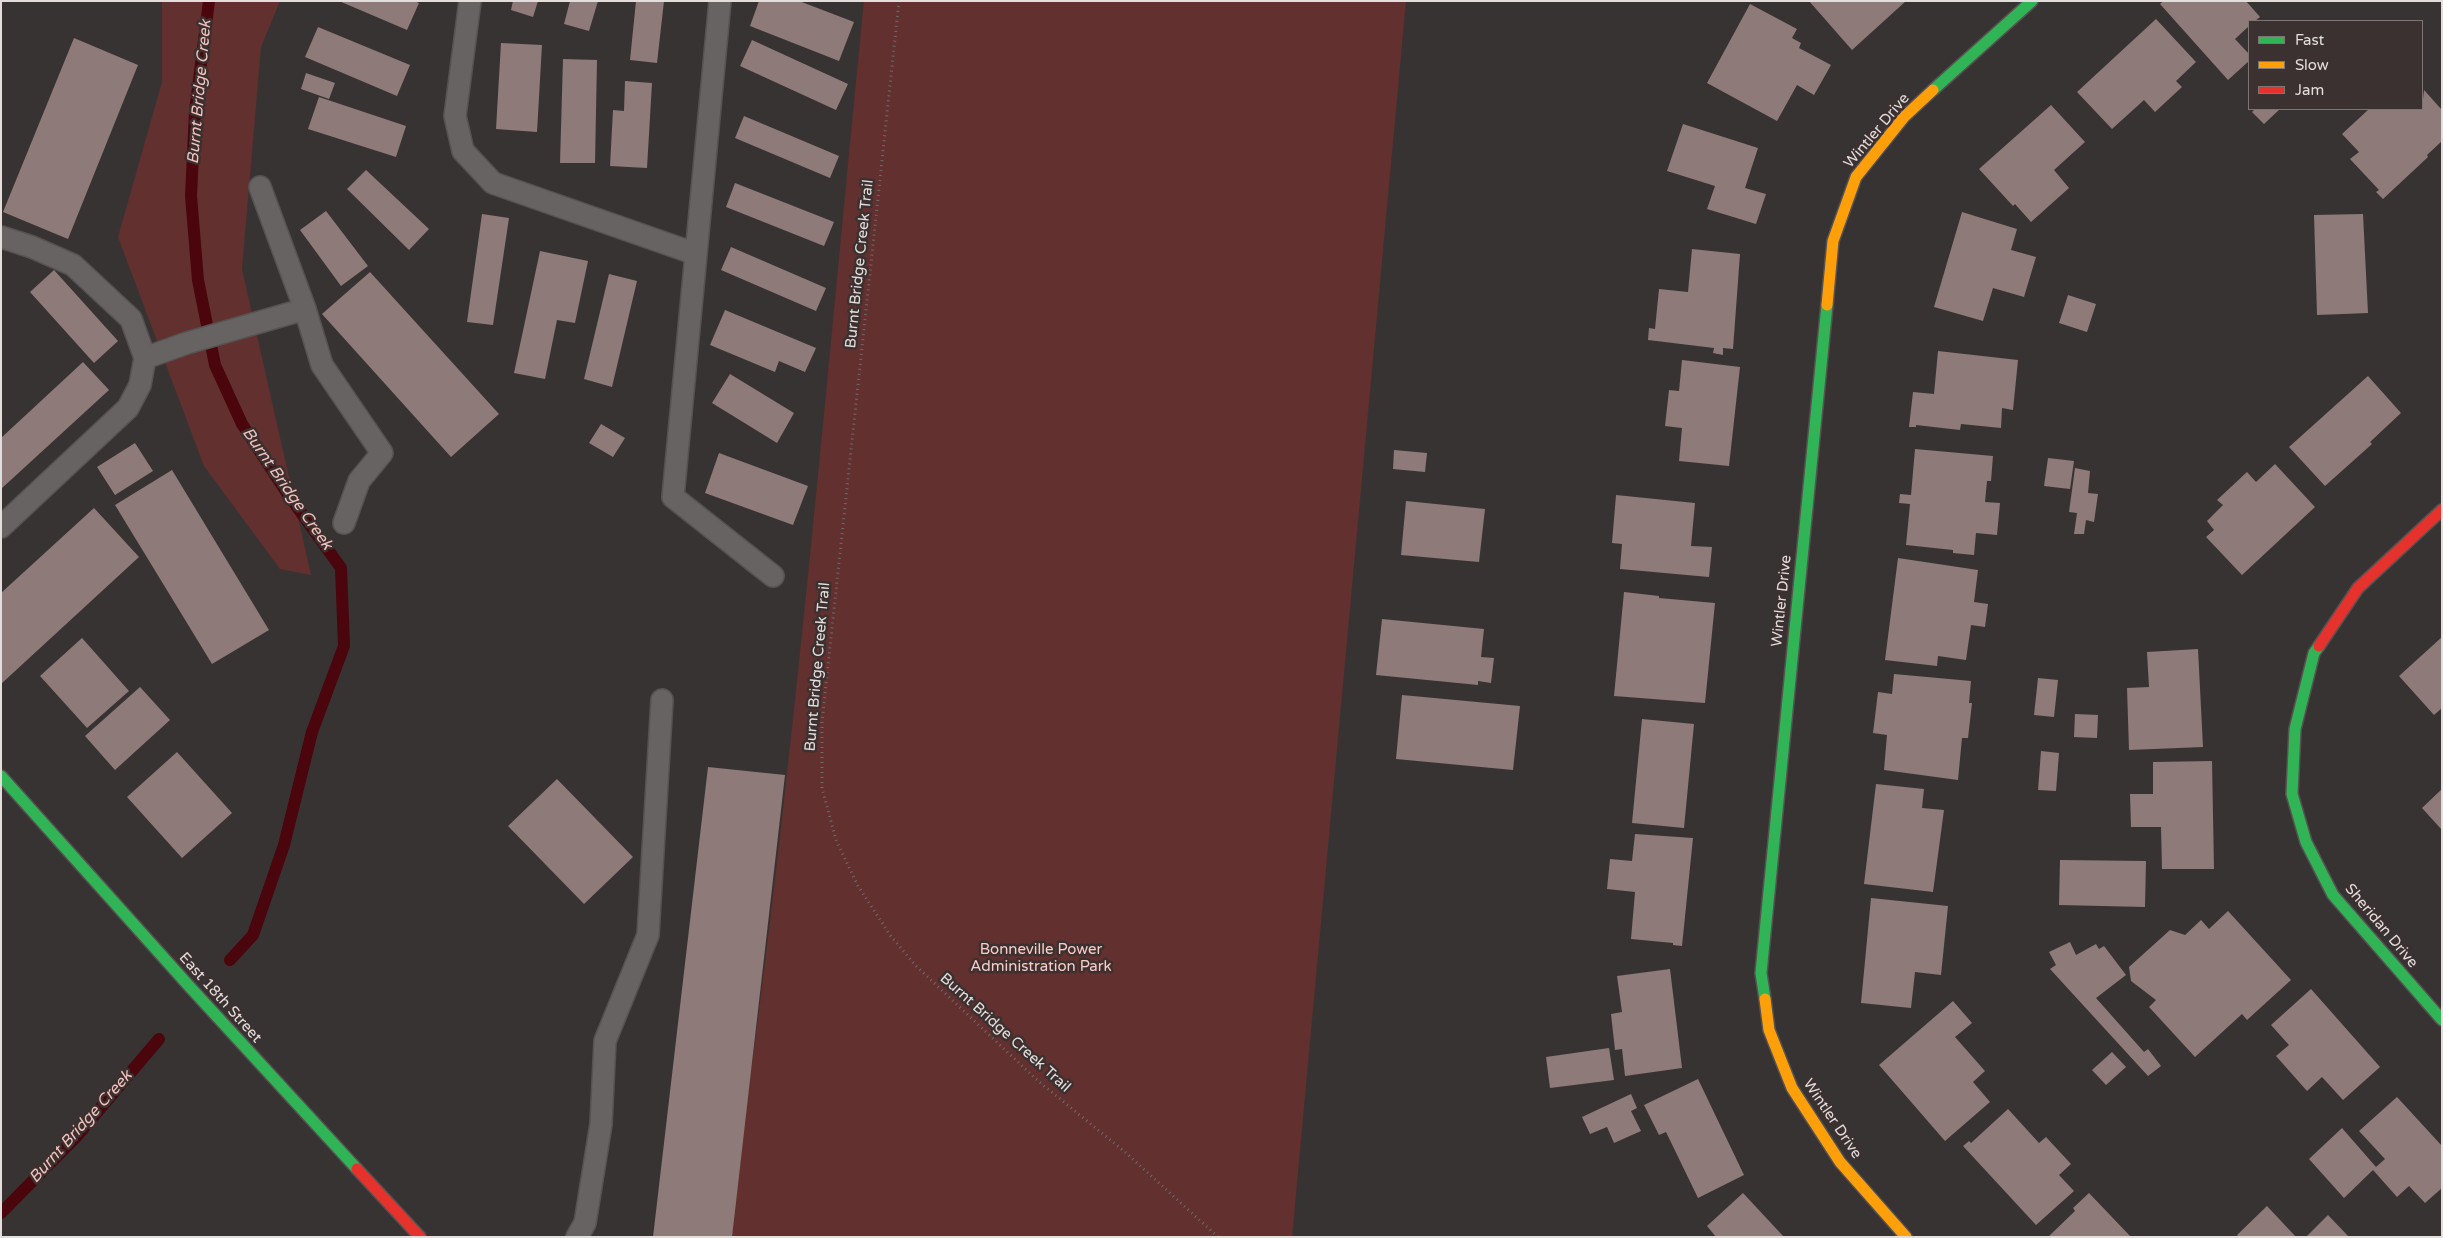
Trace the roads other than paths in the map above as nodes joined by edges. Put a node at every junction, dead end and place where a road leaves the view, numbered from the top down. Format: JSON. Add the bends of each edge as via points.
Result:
{"nodes":[{"id":1,"x":470,"y":1,"type":"edge"},
{"id":2,"x":720,"y":1,"type":"edge"},
{"id":3,"x":2032,"y":1,"type":"edge"},
{"id":4,"x":260,"y":187,"type":"dead end"},
{"id":5,"x":1,"y":237,"type":"edge"},
{"id":6,"x":696,"y":254,"type":"junction"},
{"id":7,"x":305,"y":309,"type":"junction"},
{"id":8,"x":145,"y":358,"type":"junction"},
{"id":9,"x":2442,"y":510,"type":"edge"},
{"id":10,"x":344,"y":523,"type":"dead end"},
{"id":11,"x":1,"y":527,"type":"edge"},
{"id":12,"x":773,"y":576,"type":"dead end"},
{"id":13,"x":662,"y":700,"type":"dead end"},
{"id":14,"x":1,"y":776,"type":"edge"},
{"id":15,"x":2442,"y":1020,"type":"edge"},
{"id":16,"x":420,"y":1237,"type":"edge"},
{"id":17,"x":577,"y":1237,"type":"edge"},
{"id":18,"x":1906,"y":1237,"type":"edge"}],
"edges":[{"from":1,"to":6,"type":"lane","via":[[455,116],[463,151],[492,183]]},
{"from":2,"to":6,"type":"lane"},
{"from":3,"to":18,"type":"street","name":"Wintler Drive","via":[[1904,117],[1856,177],[1833,241],[1761,973],[1769,1030],[1792,1088],[1840,1162]]},
{"from":4,"to":7,"type":"lane"},
{"from":5,"to":8,"type":"lane","via":[[73,264],[131,319]]},
{"from":6,"to":12,"type":"lane","via":[[673,497]]},
{"from":7,"to":8,"type":"lane"},
{"from":7,"to":10,"type":"lane","via":[[322,365],[382,453],[359,481]]},
{"from":8,"to":11,"type":"lane","via":[[140,384],[128,408]]},
{"from":9,"to":15,"type":"street","name":"Sheridan Drive","via":[[2358,588],[2314,653],[2295,729],[2292,794],[2306,842],[2333,895]]},
{"from":13,"to":17,"type":"lane","via":[[648,935],[605,1041],[601,1124],[585,1223]]},
{"from":14,"to":16,"type":"street","name":"East 18th Street"}]}
